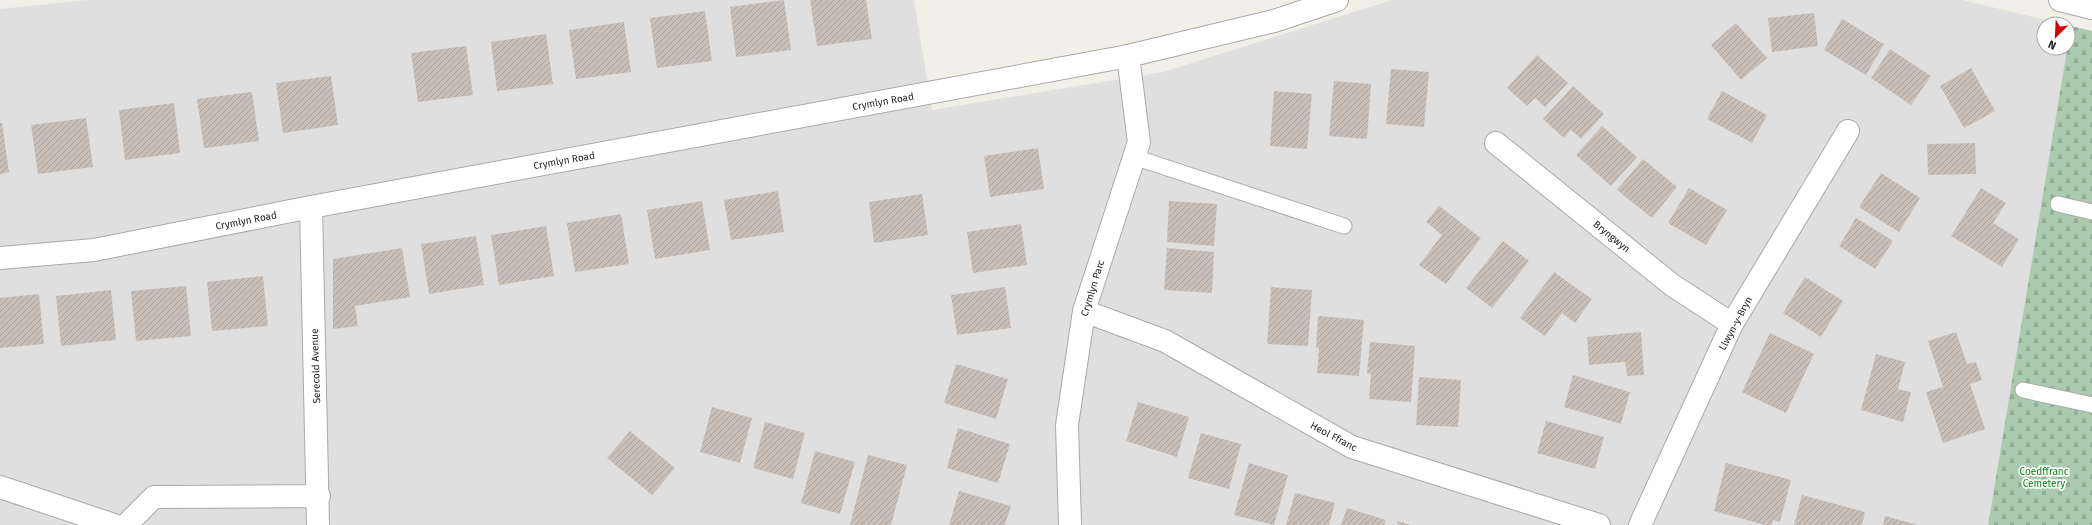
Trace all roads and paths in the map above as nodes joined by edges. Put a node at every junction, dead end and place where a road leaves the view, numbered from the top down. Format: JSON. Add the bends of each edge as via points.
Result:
{"nodes":[{"id":1,"x":1337,"y":0,"type":"edge"},
{"id":2,"x":2060,"y":0,"type":"edge"},
{"id":3,"x":2092,"y":8,"type":"edge"},
{"id":4,"x":1128,"y":56,"type":"junction"},
{"id":5,"x":1848,"y":131,"type":"dead end"},
{"id":6,"x":1496,"y":143,"type":"dead end"},
{"id":7,"x":1134,"y":157,"type":"junction"},
{"id":8,"x":2058,"y":204,"type":"dead end"},
{"id":9,"x":311,"y":207,"type":"junction"},
{"id":10,"x":2092,"y":212,"type":"edge"},
{"id":11,"x":1344,"y":226,"type":"dead end"},
{"id":12,"x":0,"y":258,"type":"edge"},
{"id":13,"x":1084,"y":311,"type":"junction"},
{"id":14,"x":1732,"y":324,"type":"junction"},
{"id":15,"x":2023,"y":390,"type":"dead end"},
{"id":16,"x":2092,"y":405,"type":"edge"},
{"id":17,"x":0,"y":487,"type":"edge"},
{"id":18,"x":319,"y":496,"type":"junction"},
{"id":19,"x":114,"y":525,"type":"edge"},
{"id":20,"x":126,"y":525,"type":"edge"},
{"id":21,"x":318,"y":525,"type":"edge"},
{"id":22,"x":1070,"y":525,"type":"edge"},
{"id":23,"x":1599,"y":525,"type":"edge"},
{"id":24,"x":1640,"y":525,"type":"edge"}],
"edges":[{"from":1,"to":4,"type":"street","name":"Crymlyn Road","via":[[1274,21]]},
{"from":2,"to":3,"type":"street"},
{"from":4,"to":7,"type":"street","name":"Crymlyn Parc","via":[[1139,142]]},
{"from":4,"to":9,"type":"street","name":"Crymlyn Road"},
{"from":5,"to":14,"type":"street","name":"Llwyn-y-Bryn"},
{"from":6,"to":14,"type":"street","name":"Bryngwyn","via":[[1672,285]]},
{"from":7,"to":11,"type":"lane"},
{"from":7,"to":13,"type":"street","name":"Crymlyn Parc"},
{"from":8,"to":10,"type":"lane"},
{"from":9,"to":12,"type":"street","name":"Crymlyn Road","via":[[94,250]]},
{"from":9,"to":18,"type":"street","name":"Serecold Avenue"},
{"from":13,"to":22,"type":"street","name":"Crymlyn Parc","via":[[1067,425]]},
{"from":13,"to":23,"type":"street","name":"Heol Ffranc","via":[[1165,341],[1352,447]]},
{"from":14,"to":24,"type":"street","name":"Llwyn-y-Bryn"},
{"from":15,"to":16,"type":"lane"},
{"from":17,"to":19,"type":"street"},
{"from":18,"to":20,"type":"street","via":[[154,497]]},
{"from":18,"to":21,"type":"street","name":"Serecold Avenue"}]}
